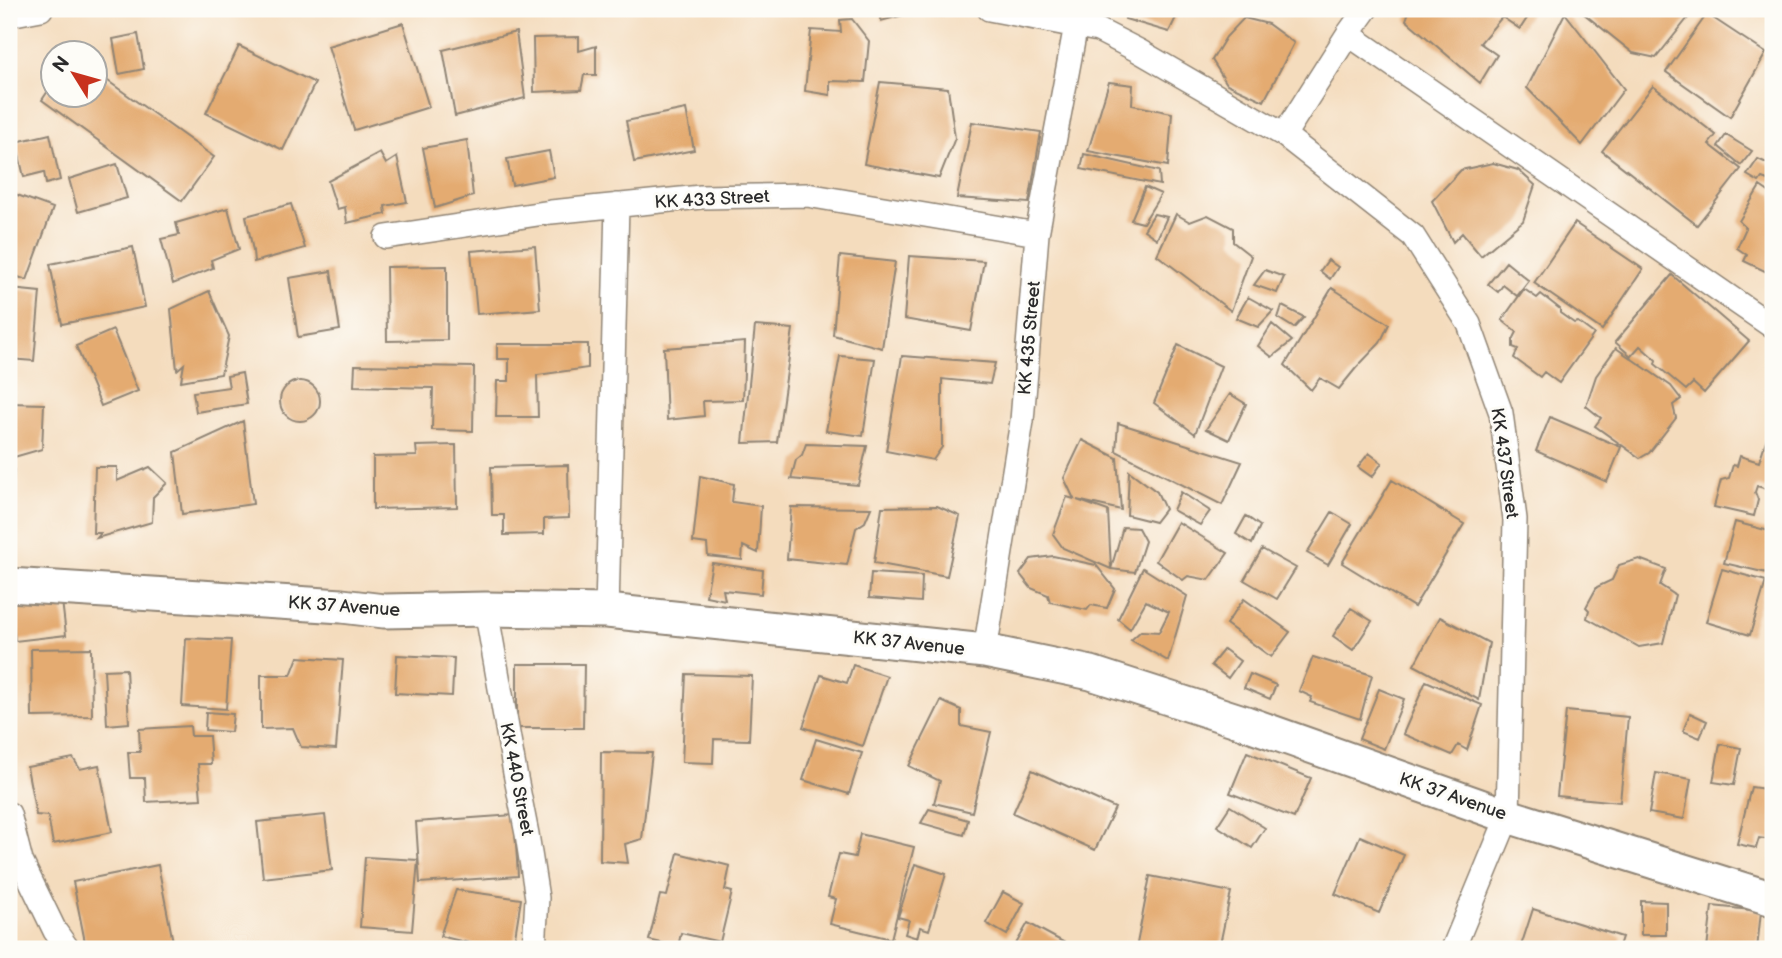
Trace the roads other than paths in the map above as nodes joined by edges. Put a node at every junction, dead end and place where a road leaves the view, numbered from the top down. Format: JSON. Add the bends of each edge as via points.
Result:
{"nodes":[{"id":1,"x":41,"y":9,"type":"edge"},
{"id":2,"x":989,"y":9,"type":"edge"},
{"id":3,"x":1366,"y":9,"type":"edge"},
{"id":4,"x":9,"y":15,"type":"edge"},
{"id":5,"x":1076,"y":25,"type":"junction"},
{"id":6,"x":1348,"y":34,"type":"junction"},
{"id":7,"x":1284,"y":135,"type":"junction"},
{"id":8,"x":617,"y":205,"type":"junction"},
{"id":9,"x":1037,"y":234,"type":"junction"},
{"id":10,"x":386,"y":237,"type":"dead end"},
{"id":11,"x":1773,"y":327,"type":"edge"},
{"id":12,"x":9,"y":585,"type":"edge"},
{"id":13,"x":486,"y":609,"type":"junction"},
{"id":14,"x":607,"y":611,"type":"junction"},
{"id":15,"x":985,"y":651,"type":"junction"},
{"id":16,"x":9,"y":814,"type":"edge"},
{"id":17,"x":1508,"y":816,"type":"junction"},
{"id":18,"x":1773,"y":899,"type":"edge"},
{"id":19,"x":68,"y":949,"type":"edge"},
{"id":20,"x":534,"y":949,"type":"edge"},
{"id":21,"x":1453,"y":949,"type":"edge"}],
"edges":[{"from":1,"to":4,"type":"street"},
{"from":2,"to":5,"type":"street"},
{"from":3,"to":6,"type":"street"},
{"from":5,"to":7,"type":"street","via":[[1098,30],[1139,51]]},
{"from":5,"to":9,"type":"street","name":"KK 435 Street"},
{"from":6,"to":7,"type":"street"},
{"from":6,"to":11,"type":"street"},
{"from":7,"to":17,"type":"street","name":"KK 437 Street","via":[[1413,236],[1469,324],[1501,413],[1515,519]]},
{"from":8,"to":9,"type":"street","name":"KK 433 Street","via":[[701,197],[807,195]]},
{"from":8,"to":10,"type":"street","name":"KK 433 Street"},
{"from":8,"to":14,"type":"street"},
{"from":9,"to":15,"type":"street","name":"KK 435 Street","via":[[1022,421]]},
{"from":12,"to":13,"type":"main road","name":"KK 37 Avenue","via":[[384,611]]},
{"from":13,"to":14,"type":"main road","name":"KK 37 Avenue"},
{"from":13,"to":20,"type":"street","name":"KK 440 Street","via":[[537,898]]},
{"from":14,"to":15,"type":"main road","name":"KK 37 Avenue"},
{"from":15,"to":17,"type":"main road","name":"KK 37 Avenue","via":[[1091,673]]},
{"from":16,"to":19,"type":"street","via":[[21,862]]},
{"from":17,"to":18,"type":"main road","name":"KK 37 Avenue"},
{"from":17,"to":21,"type":"street"}]}
